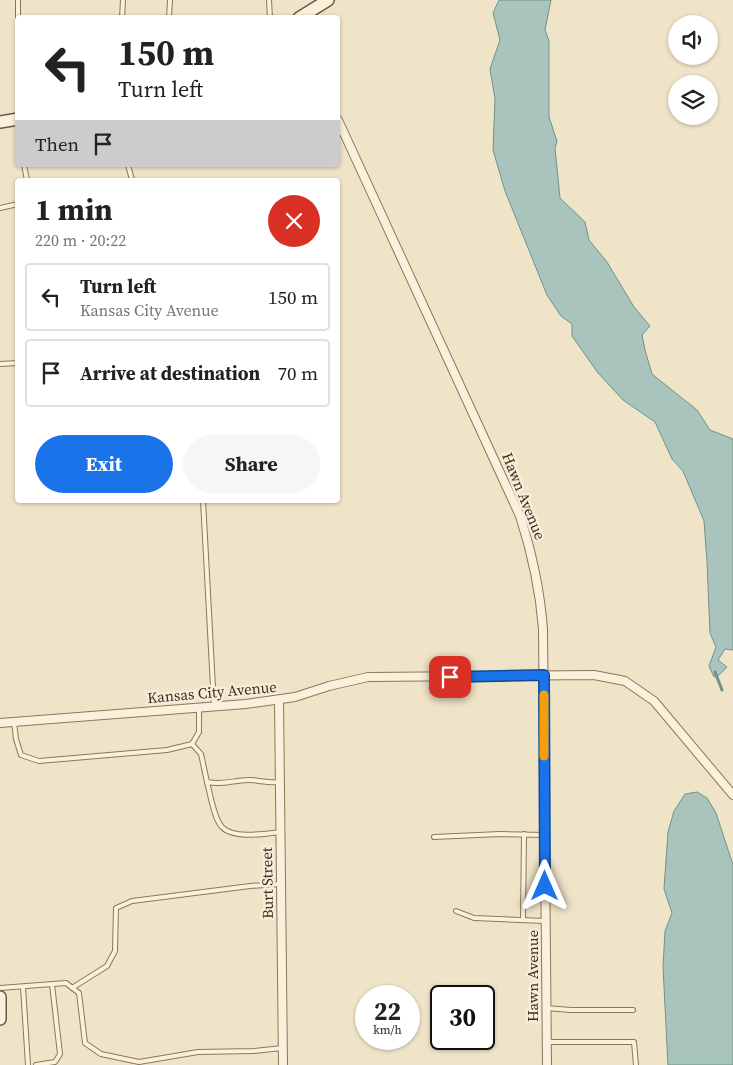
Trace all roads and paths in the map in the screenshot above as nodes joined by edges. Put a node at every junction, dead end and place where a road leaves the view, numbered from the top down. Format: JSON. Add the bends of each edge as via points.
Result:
{"nodes":[{"id":1,"x":18,"y":0,"type":"edge"},
{"id":2,"x":123,"y":0,"type":"edge"},
{"id":3,"x":170,"y":0,"type":"edge"},
{"id":4,"x":269,"y":0,"type":"edge"},
{"id":5,"x":328,"y":0,"type":"edge"},
{"id":6,"x":18,"y":15,"type":"edge"},
{"id":7,"x":122,"y":15,"type":"edge"},
{"id":8,"x":169,"y":15,"type":"edge"},
{"id":9,"x":270,"y":15,"type":"edge"},
{"id":10,"x":304,"y":15,"type":"edge"},
{"id":11,"x":0,"y":122,"type":"edge"},
{"id":12,"x":15,"y":123,"type":"edge"},
{"id":13,"x":340,"y":124,"type":"edge"},
{"id":14,"x":15,"y":205,"type":"edge"},
{"id":15,"x":0,"y":208,"type":"edge"},
{"id":16,"x":15,"y":363,"type":"edge"},
{"id":17,"x":0,"y":364,"type":"edge"},
{"id":18,"x":203,"y":503,"type":"edge"},
{"id":19,"x":544,"y":675,"type":"junction"},
{"id":20,"x":279,"y":700,"type":"junction"},
{"id":21,"x":214,"y":706,"type":"junction"},
{"id":22,"x":199,"y":707,"type":"junction"},
{"id":23,"x":14,"y":722,"type":"junction"},
{"id":24,"x":0,"y":724,"type":"edge"},
{"id":25,"x":192,"y":744,"type":"junction"},
{"id":26,"x":207,"y":782,"type":"junction"},
{"id":27,"x":280,"y":782,"type":"junction"},
{"id":28,"x":733,"y":796,"type":"edge"},
{"id":29,"x":280,"y":832,"type":"junction"},
{"id":30,"x":524,"y":834,"type":"junction"},
{"id":31,"x":545,"y":835,"type":"junction"},
{"id":32,"x":434,"y":837,"type":"dead end"},
{"id":33,"x":281,"y":884,"type":"junction"},
{"id":34,"x":456,"y":911,"type":"dead end"},
{"id":35,"x":523,"y":920,"type":"junction"},
{"id":36,"x":546,"y":921,"type":"junction"},
{"id":37,"x":52,"y":984,"type":"junction"},
{"id":38,"x":23,"y":986,"type":"junction"},
{"id":39,"x":0,"y":988,"type":"edge"},
{"id":40,"x":72,"y":988,"type":"junction"},
{"id":41,"x":0,"y":998,"type":"edge"},
{"id":42,"x":546,"y":1008,"type":"junction"},
{"id":43,"x":633,"y":1010,"type":"dead end"},
{"id":44,"x":0,"y":1019,"type":"edge"},
{"id":45,"x":546,"y":1042,"type":"junction"},
{"id":46,"x":282,"y":1048,"type":"junction"},
{"id":47,"x":28,"y":1065,"type":"edge"},
{"id":48,"x":36,"y":1065,"type":"edge"},
{"id":49,"x":282,"y":1065,"type":"edge"},
{"id":50,"x":547,"y":1065,"type":"edge"},
{"id":51,"x":636,"y":1065,"type":"edge"}],
"edges":[{"from":1,"to":6,"type":"lane"},
{"from":2,"to":7,"type":"lane"},
{"from":3,"to":8,"type":"lane"},
{"from":4,"to":9,"type":"lane"},
{"from":5,"to":10,"type":"street"},
{"from":11,"to":12,"type":"street"},
{"from":13,"to":19,"type":"street","name":"Hawn Avenue","via":[[520,516],[541,597]]},
{"from":14,"to":15,"type":"lane"},
{"from":16,"to":17,"type":"lane"},
{"from":18,"to":21,"type":"lane"},
{"from":19,"to":20,"type":"street","name":"Kansas City Avenue","via":[[368,678]]},
{"from":19,"to":28,"type":"street","name":"Kansas City Avenue","via":[[594,675],[625,681],[654,701]]},
{"from":19,"to":31,"type":"street","name":"Hawn Avenue"},
{"from":20,"to":21,"type":"street","name":"Kansas City Avenue"},
{"from":20,"to":27,"type":"street","name":"Burt Street"},
{"from":21,"to":22,"type":"street","name":"Kansas City Avenue"},
{"from":22,"to":23,"type":"street","name":"Kansas City Avenue"},
{"from":22,"to":25,"type":"lane","via":[[199,732]]},
{"from":23,"to":24,"type":"street","name":"Kansas City Avenue"},
{"from":23,"to":25,"type":"lane","via":[[21,755],[39,760],[167,750]]},
{"from":25,"to":26,"type":"lane","via":[[201,754]]},
{"from":26,"to":27,"type":"lane"},
{"from":26,"to":29,"type":"lane","via":[[221,826],[227,831],[237,835]]},
{"from":27,"to":29,"type":"street","name":"Burt Street"},
{"from":29,"to":33,"type":"street","name":"Burt Street"},
{"from":30,"to":31,"type":"lane"},
{"from":30,"to":32,"type":"lane"},
{"from":30,"to":35,"type":"lane"},
{"from":31,"to":36,"type":"street","name":"Hawn Avenue"},
{"from":33,"to":40,"type":"lane","via":[[132,901],[116,908],[116,951],[107,966]]},
{"from":33,"to":46,"type":"street","name":"Burt Street"},
{"from":34,"to":35,"type":"lane","via":[[474,918]]},
{"from":35,"to":36,"type":"lane"},
{"from":36,"to":42,"type":"street","name":"Hawn Avenue"},
{"from":37,"to":38,"type":"lane"},
{"from":37,"to":40,"type":"lane","via":[[66,983]]},
{"from":37,"to":48,"type":"lane","via":[[60,1054],[55,1062]]},
{"from":38,"to":39,"type":"lane"},
{"from":38,"to":47,"type":"lane"},
{"from":40,"to":46,"type":"lane","via":[[79,993],[85,1043],[101,1054],[139,1062],[198,1052]]},
{"from":41,"to":44,"type":"street"},
{"from":42,"to":43,"type":"lane"},
{"from":42,"to":45,"type":"street","name":"Hawn Avenue"},
{"from":45,"to":50,"type":"street","name":"Hawn Avenue"},
{"from":45,"to":51,"type":"lane","via":[[634,1042]]},
{"from":46,"to":49,"type":"street","name":"Burt Street"}]}
